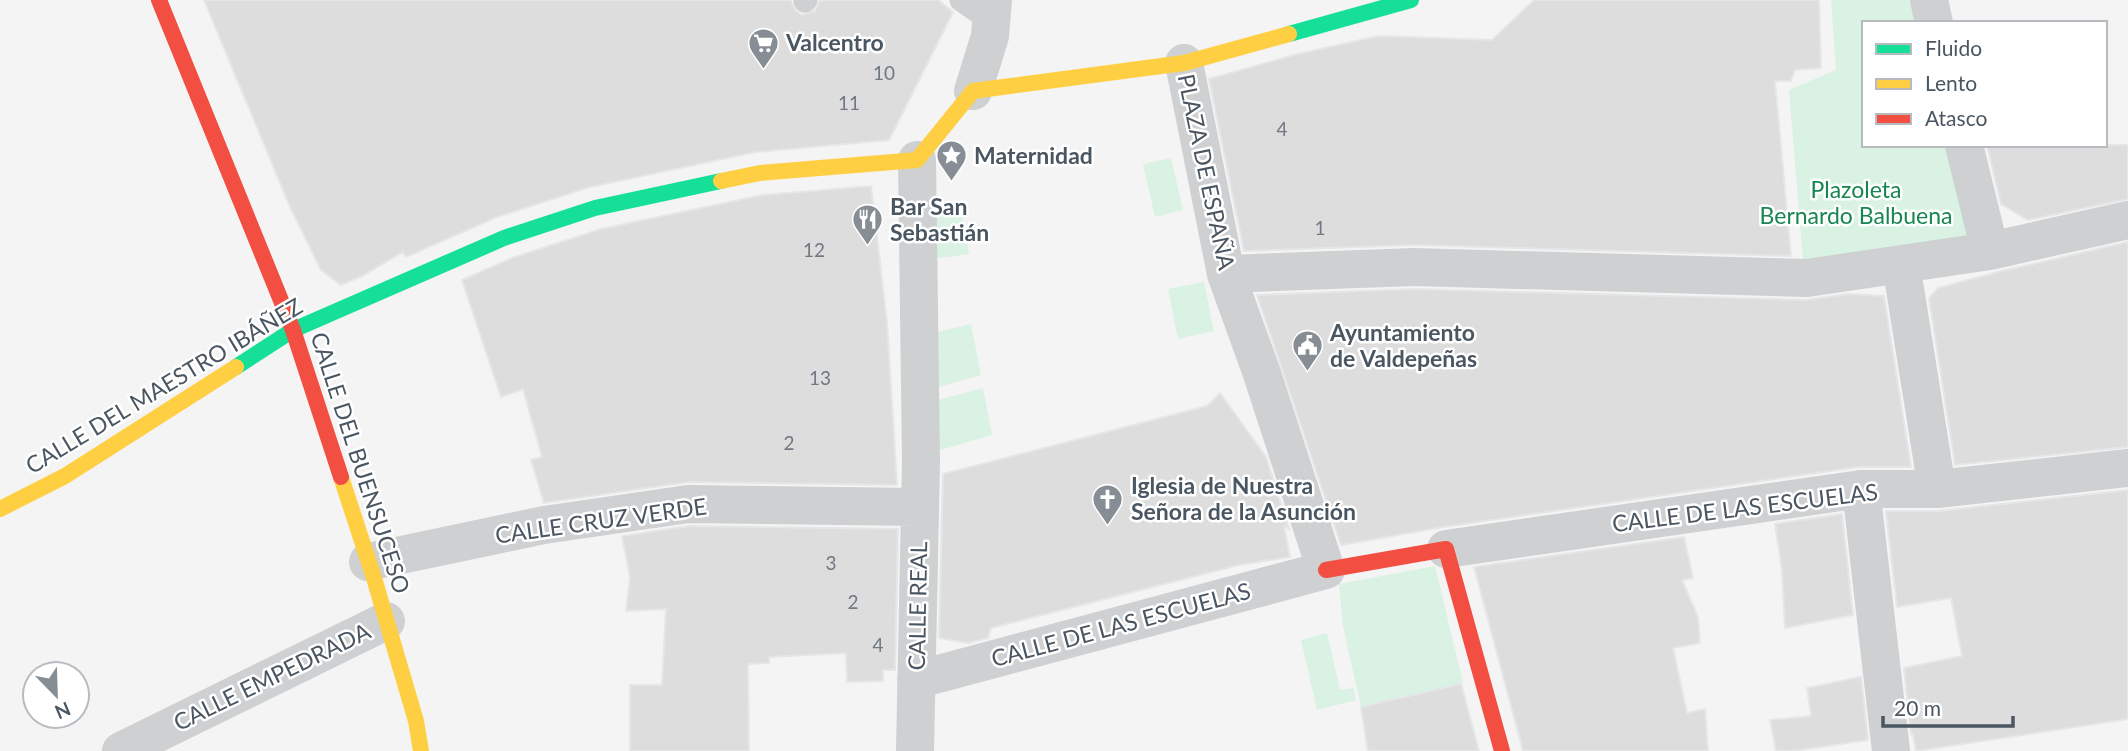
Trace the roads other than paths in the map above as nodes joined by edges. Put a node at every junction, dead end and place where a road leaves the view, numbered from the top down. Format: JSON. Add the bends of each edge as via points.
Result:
{"nodes":[{"id":1,"x":159,"y":0,"type":"edge"},
{"id":2,"x":1411,"y":0,"type":"edge"},
{"id":3,"x":1929,"y":0,"type":"edge"},
{"id":4,"x":981,"y":7,"type":"edge"},
{"id":5,"x":1934,"y":21,"type":"edge"},
{"id":6,"x":1184,"y":63,"type":"junction"},
{"id":7,"x":973,"y":91,"type":"junction"},
{"id":8,"x":1964,"y":147,"type":"edge"},
{"id":9,"x":917,"y":160,"type":"junction"},
{"id":10,"x":2128,"y":220,"type":"edge"},
{"id":11,"x":1990,"y":251,"type":"junction"},
{"id":12,"x":1901,"y":264,"type":"junction"},
{"id":13,"x":1226,"y":274,"type":"junction"},
{"id":14,"x":293,"y":330,"type":"junction"},
{"id":15,"x":2128,"y":468,"type":"edge"},
{"id":16,"x":1861,"y":489,"type":"junction"},
{"id":17,"x":1937,"y":489,"type":"junction"},
{"id":18,"x":920,"y":508,"type":"junction"},
{"id":19,"x":0,"y":509,"type":"edge"},
{"id":20,"x":1446,"y":549,"type":"junction"},
{"id":21,"x":368,"y":562,"type":"junction"},
{"id":22,"x":1326,"y":570,"type":"junction"},
{"id":23,"x":386,"y":621,"type":"junction"},
{"id":24,"x":916,"y":680,"type":"junction"},
{"id":25,"x":121,"y":751,"type":"edge"},
{"id":26,"x":421,"y":751,"type":"edge"},
{"id":27,"x":915,"y":751,"type":"edge"},
{"id":28,"x":1502,"y":751,"type":"edge"},
{"id":29,"x":1891,"y":751,"type":"edge"}],
"edges":[{"from":1,"to":14,"type":"street","name":"CALLE DEL BUENSUCESO"},
{"from":2,"to":6,"type":"street"},
{"from":3,"to":5,"type":"street"},
{"from":4,"to":7,"type":"street","via":[[990,36]]},
{"from":6,"to":7,"type":"street","name":"PLAZA DE ESPAÑA"},
{"from":6,"to":13,"type":"street","name":"PLAZA DE ESPAÑA"},
{"from":7,"to":9,"type":"street"},
{"from":8,"to":11,"type":"street"},
{"from":9,"to":14,"type":"street","name":"CALLE DEL MAESTRO IBÁÑEZ","via":[[760,173],[596,208],[504,238]]},
{"from":9,"to":18,"type":"street","name":"CALLE REAL"},
{"from":10,"to":11,"type":"street"},
{"from":11,"to":12,"type":"street"},
{"from":12,"to":13,"type":"street","via":[[1807,278],[1414,267]]},
{"from":12,"to":17,"type":"street"},
{"from":13,"to":22,"type":"street","name":"PLAZA DE ESPAÑA"},
{"from":14,"to":19,"type":"street","name":"CALLE DEL MAESTRO IBÁÑEZ","via":[[65,476]]},
{"from":14,"to":21,"type":"street","name":"CALLE DEL BUENSUCESO"},
{"from":15,"to":17,"type":"street","name":"CALLE DE LAS ESCUELAS"},
{"from":16,"to":17,"type":"street","name":"CALLE DE LAS ESCUELAS"},
{"from":16,"to":20,"type":"street","name":"CALLE DE LAS ESCUELAS"},
{"from":16,"to":29,"type":"street"},
{"from":18,"to":21,"type":"street","name":"CALLE CRUZ VERDE","via":[[688,504],[544,525]]},
{"from":18,"to":24,"type":"street","name":"CALLE REAL"},
{"from":20,"to":22,"type":"street"},
{"from":20,"to":28,"type":"street"},
{"from":21,"to":23,"type":"street","name":"CALLE DEL BUENSUCESO"},
{"from":22,"to":24,"type":"street","name":"CALLE DE LAS ESCUELAS"},
{"from":23,"to":25,"type":"street","name":"CALLE EMPEDRADA"},
{"from":23,"to":26,"type":"street","name":"CALLE DEL BUENSUCESO"},
{"from":24,"to":27,"type":"street","name":"CALLE REAL"}]}
